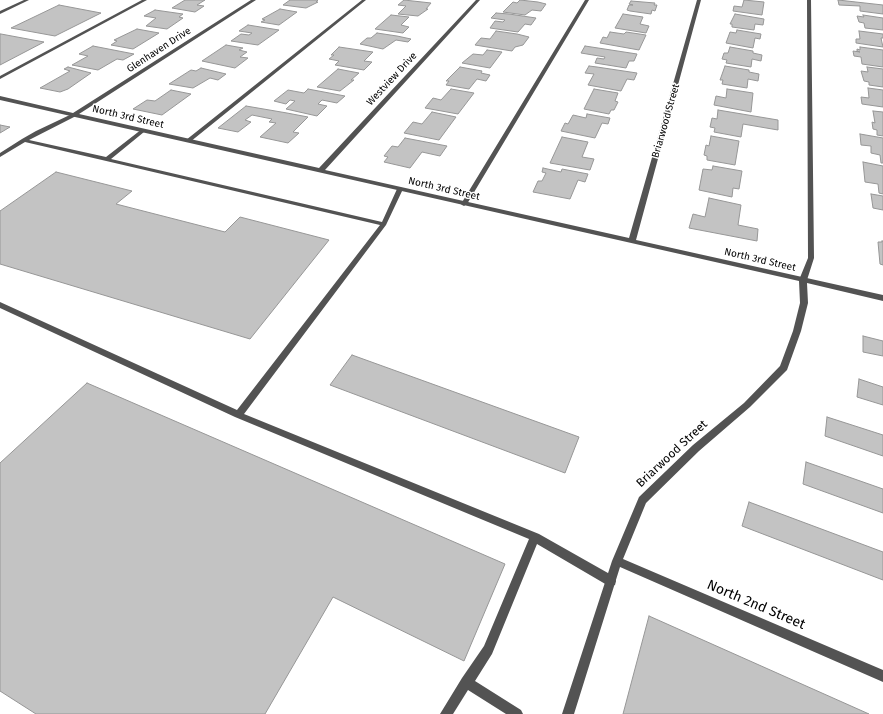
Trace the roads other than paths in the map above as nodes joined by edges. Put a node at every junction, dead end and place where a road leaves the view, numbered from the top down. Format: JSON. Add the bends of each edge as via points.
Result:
{"nodes":[{"id":1,"x":28,"y":0,"type":"edge"},
{"id":2,"x":145,"y":0,"type":"edge"},
{"id":3,"x":254,"y":0,"type":"edge"},
{"id":4,"x":364,"y":0,"type":"edge"},
{"id":5,"x":478,"y":0,"type":"edge"},
{"id":6,"x":587,"y":0,"type":"edge"},
{"id":7,"x":699,"y":0,"type":"edge"},
{"id":8,"x":809,"y":0,"type":"edge"},
{"id":9,"x":0,"y":13,"type":"edge"},
{"id":10,"x":0,"y":78,"type":"edge"},
{"id":11,"x":0,"y":98,"type":"edge"},
{"id":12,"x":74,"y":115,"type":"junction"},
{"id":13,"x":142,"y":131,"type":"junction"},
{"id":14,"x":24,"y":140,"type":"junction"},
{"id":15,"x":188,"y":141,"type":"junction"},
{"id":16,"x":0,"y":155,"type":"edge"},
{"id":17,"x":106,"y":160,"type":"junction"},
{"id":18,"x":320,"y":171,"type":"junction"},
{"id":19,"x":400,"y":189,"type":"junction"},
{"id":20,"x":464,"y":204,"type":"junction"},
{"id":21,"x":384,"y":224,"type":"junction"},
{"id":22,"x":632,"y":241,"type":"junction"},
{"id":23,"x":803,"y":280,"type":"junction"},
{"id":24,"x":883,"y":298,"type":"edge"},
{"id":25,"x":0,"y":305,"type":"edge"},
{"id":26,"x":238,"y":415,"type":"junction"},
{"id":27,"x":535,"y":537,"type":"junction"},
{"id":28,"x":617,"y":561,"type":"junction"},
{"id":29,"x":611,"y":581,"type":"junction"},
{"id":30,"x":883,"y":676,"type":"edge"},
{"id":31,"x":466,"y":682,"type":"junction"},
{"id":32,"x":446,"y":714,"type":"edge"},
{"id":33,"x":517,"y":714,"type":"edge"},
{"id":34,"x":568,"y":714,"type":"edge"}],
"edges":[{"from":1,"to":9,"type":"street"},
{"from":2,"to":10,"type":"street"},
{"from":3,"to":12,"type":"street","name":"Glenhaven Drive"},
{"from":4,"to":15,"type":"street"},
{"from":5,"to":18,"type":"street","name":"Westview Drive"},
{"from":6,"to":20,"type":"street"},
{"from":7,"to":22,"type":"street","name":"Briarwood Street"},
{"from":8,"to":23,"type":"street","via":[[811,258]]},
{"from":11,"to":12,"type":"street","name":"North 3rd Street"},
{"from":12,"to":13,"type":"street","name":"North 3rd Street"},
{"from":12,"to":14,"type":"street","name":"Glenhaven Drive"},
{"from":13,"to":15,"type":"street","name":"North 3rd Street"},
{"from":13,"to":17,"type":"street"},
{"from":14,"to":16,"type":"street","name":"Glenhaven Drive"},
{"from":14,"to":17,"type":"street"},
{"from":15,"to":18,"type":"street","name":"North 3rd Street"},
{"from":17,"to":21,"type":"street"},
{"from":18,"to":19,"type":"street","name":"North 3rd Street"},
{"from":19,"to":20,"type":"street","name":"North 3rd Street"},
{"from":19,"to":21,"type":"street"},
{"from":20,"to":22,"type":"street","name":"North 3rd Street"},
{"from":21,"to":26,"type":"street"},
{"from":22,"to":23,"type":"street","name":"North 3rd Street"},
{"from":23,"to":24,"type":"street","name":"North 3rd Street"},
{"from":23,"to":28,"type":"street","name":"Briarwood Street","via":[[804,303],[784,368],[642,500]]},
{"from":25,"to":26,"type":"street"},
{"from":26,"to":27,"type":"street"},
{"from":27,"to":29,"type":"street"},
{"from":27,"to":31,"type":"street","via":[[488,650]]},
{"from":28,"to":29,"type":"street","name":"Briarwood Street"},
{"from":28,"to":30,"type":"street","name":"North 2nd Street"},
{"from":29,"to":34,"type":"street","name":"Briarwood Street"},
{"from":31,"to":32,"type":"street"},
{"from":31,"to":33,"type":"street"}]}
